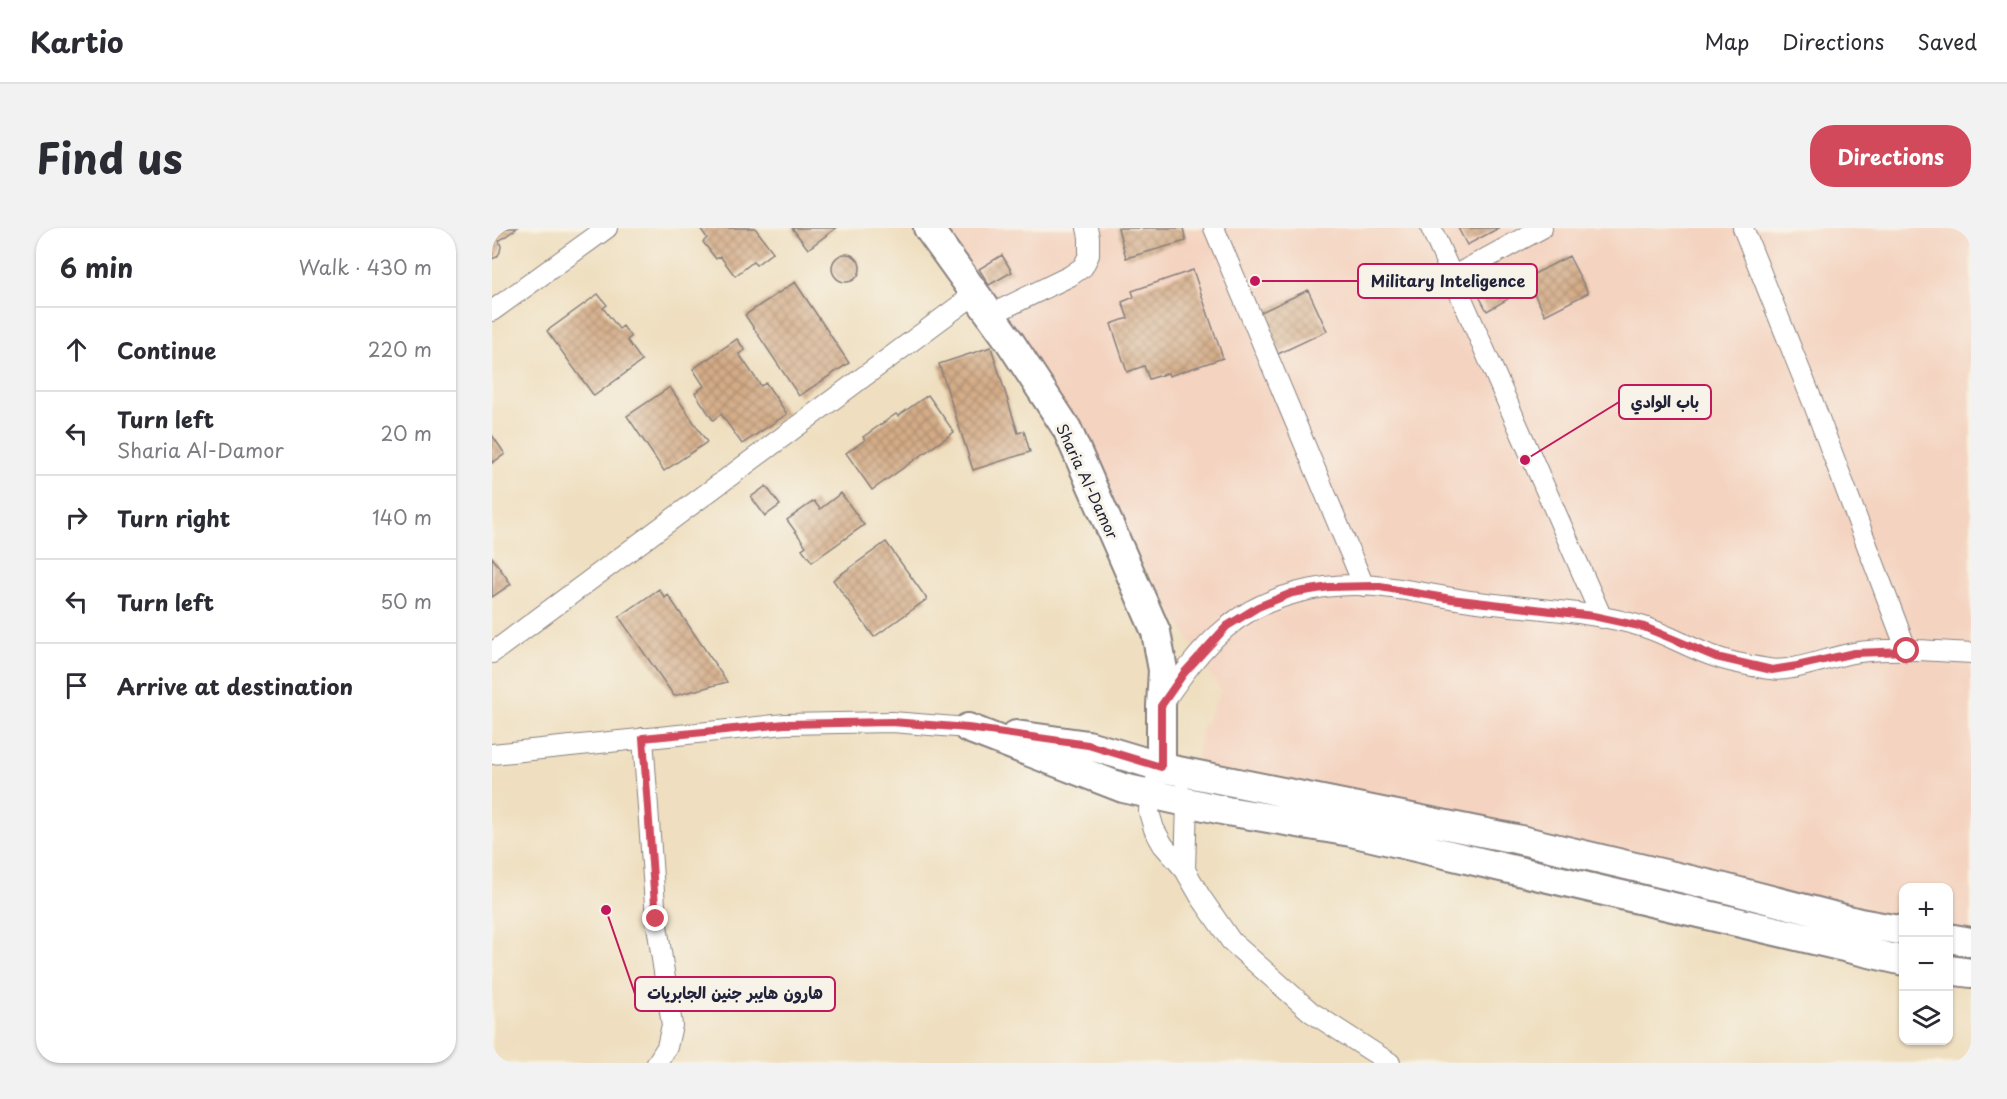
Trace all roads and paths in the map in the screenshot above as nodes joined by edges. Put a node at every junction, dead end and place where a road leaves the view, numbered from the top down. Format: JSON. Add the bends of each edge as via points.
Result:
{"nodes":[{"id":1,"x":608,"y":228,"type":"edge"},
{"id":2,"x":928,"y":228,"type":"edge"},
{"id":3,"x":1087,"y":228,"type":"edge"},
{"id":4,"x":1214,"y":228,"type":"edge"},
{"id":5,"x":1431,"y":228,"type":"edge"},
{"id":6,"x":1542,"y":228,"type":"edge"},
{"id":7,"x":1743,"y":228,"type":"edge"},
{"id":8,"x":1452,"y":277,"type":"junction"},
{"id":9,"x":983,"y":304,"type":"junction"},
{"id":10,"x":492,"y":311,"type":"edge"},
{"id":11,"x":1364,"y":586,"type":"junction"},
{"id":12,"x":1602,"y":618,"type":"junction"},
{"id":13,"x":1907,"y":651,"type":"junction"},
{"id":14,"x":492,"y":653,"type":"edge"},
{"id":15,"x":1971,"y":654,"type":"edge"},
{"id":16,"x":1161,"y":706,"type":"junction"},
{"id":17,"x":968,"y":728,"type":"junction"},
{"id":18,"x":643,"y":738,"type":"junction"},
{"id":19,"x":492,"y":754,"type":"edge"},
{"id":20,"x":1161,"y":767,"type":"junction"},
{"id":21,"x":1150,"y":794,"type":"junction"},
{"id":22,"x":1187,"y":802,"type":"junction"},
{"id":23,"x":1185,"y":870,"type":"junction"},
{"id":24,"x":1899,"y":929,"type":"edge"},
{"id":25,"x":1953,"y":939,"type":"edge"},
{"id":26,"x":1971,"y":942,"type":"edge"},
{"id":27,"x":1899,"y":960,"type":"edge"},
{"id":28,"x":1953,"y":971,"type":"edge"},
{"id":29,"x":1971,"y":973,"type":"edge"},
{"id":30,"x":657,"y":1063,"type":"edge"},
{"id":31,"x":1390,"y":1063,"type":"edge"}],
"edges":[{"from":1,"to":10,"type":"street"},
{"from":2,"to":9,"type":"street","name":"Sharia Al-Damor"},
{"from":3,"to":9,"type":"street","via":[[1089,255],[1083,267],[1070,276]]},
{"from":4,"to":11,"type":"street"},
{"from":5,"to":8,"type":"street"},
{"from":6,"to":8,"type":"street"},
{"from":7,"to":13,"type":"street","via":[[1815,405]]},
{"from":8,"to":12,"type":"street"},
{"from":9,"to":14,"type":"street"},
{"from":9,"to":16,"type":"street","name":"Sharia Al-Damor","via":[[1067,429],[1156,632],[1163,670]]},
{"from":11,"to":12,"type":"street"},
{"from":11,"to":16,"type":"street","via":[[1292,593],[1258,607],[1227,626],[1209,644]]},
{"from":12,"to":13,"type":"street","via":[[1644,627],[1716,657],[1772,670],[1854,653]]},
{"from":13,"to":15,"type":"street"},
{"from":16,"to":20,"type":"street","name":"Sharia Al-Damor"},
{"from":17,"to":18,"type":"street","via":[[892,722],[785,724]]},
{"from":17,"to":20,"type":"street","via":[[1088,745]]},
{"from":17,"to":21,"type":"street","via":[[1122,788]]},
{"from":18,"to":19,"type":"street"},
{"from":18,"to":30,"type":"street","via":[[656,919],[672,1024],[667,1047]]},
{"from":20,"to":21,"type":"street"},
{"from":20,"to":22,"type":"street"},
{"from":20,"to":24,"type":"street","via":[[1516,839]]},
{"from":21,"to":22,"type":"street"},
{"from":21,"to":23,"type":"street","via":[[1149,812],[1154,829]]},
{"from":22,"to":23,"type":"street"},
{"from":22,"to":27,"type":"street","via":[[1351,832]]},
{"from":23,"to":31,"type":"street","via":[[1231,941],[1311,1012]]},
{"from":25,"to":26,"type":"street"},
{"from":28,"to":29,"type":"street"}]}
